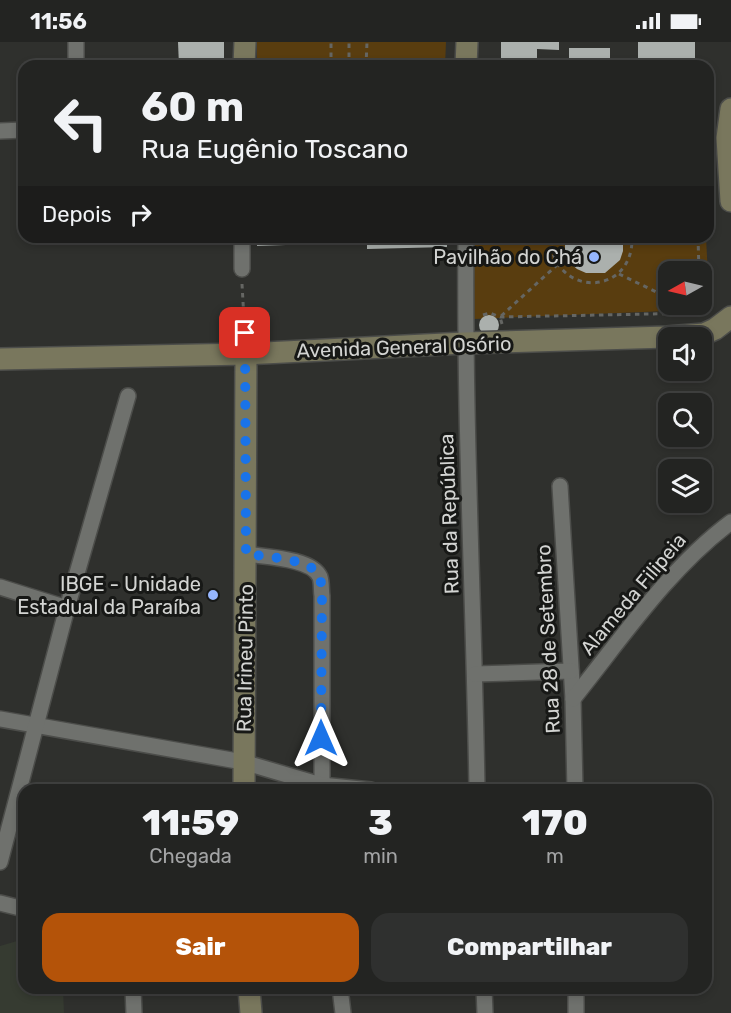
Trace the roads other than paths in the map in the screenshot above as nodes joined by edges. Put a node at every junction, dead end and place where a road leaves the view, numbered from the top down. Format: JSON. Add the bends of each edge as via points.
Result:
{"nodes":[{"id":1,"x":76,"y":42,"type":"edge"},
{"id":2,"x":244,"y":42,"type":"edge"},
{"id":3,"x":467,"y":42,"type":"edge"},
{"id":4,"x":76,"y":60,"type":"edge"},
{"id":5,"x":244,"y":60,"type":"edge"},
{"id":6,"x":466,"y":60,"type":"edge"},
{"id":7,"x":731,"y":109,"type":"edge"},
{"id":8,"x":18,"y":130,"type":"edge"},
{"id":9,"x":0,"y":131,"type":"edge"},
{"id":10,"x":722,"y":138,"type":"edge"},
{"id":11,"x":731,"y":201,"type":"edge"},
{"id":12,"x":242,"y":243,"type":"edge"},
{"id":13,"x":466,"y":243,"type":"edge"},
{"id":14,"x":242,"y":269,"type":"road end"},
{"id":15,"x":731,"y":317,"type":"edge"},
{"id":16,"x":465,"y":343,"type":"junction"},
{"id":17,"x":246,"y":354,"type":"junction"},
{"id":18,"x":0,"y":359,"type":"edge"},
{"id":19,"x":128,"y":396,"type":"dead end"},
{"id":20,"x":560,"y":486,"type":"dead end"},
{"id":21,"x":731,"y":522,"type":"edge"},
{"id":22,"x":246,"y":554,"type":"junction"},
{"id":23,"x":0,"y":587,"type":"edge"},
{"id":24,"x":67,"y":608,"type":"junction"},
{"id":25,"x":571,"y":671,"type":"junction"},
{"id":26,"x":475,"y":674,"type":"junction"},
{"id":27,"x":573,"y":699,"type":"junction"},
{"id":28,"x":0,"y":719,"type":"edge"},
{"id":29,"x":38,"y":724,"type":"junction"},
{"id":30,"x":243,"y":762,"type":"junction"},
{"id":31,"x":21,"y":784,"type":"edge"},
{"id":32,"x":244,"y":784,"type":"edge"},
{"id":33,"x":310,"y":784,"type":"edge"},
{"id":34,"x":322,"y":784,"type":"edge"},
{"id":35,"x":477,"y":784,"type":"edge"},
{"id":36,"x":575,"y":784,"type":"edge"},
{"id":37,"x":18,"y":797,"type":"edge"},
{"id":38,"x":0,"y":862,"type":"edge"},
{"id":39,"x":0,"y":903,"type":"edge"},
{"id":40,"x":18,"y":908,"type":"edge"},
{"id":41,"x":133,"y":994,"type":"edge"},
{"id":42,"x":249,"y":994,"type":"edge"},
{"id":43,"x":341,"y":994,"type":"edge"},
{"id":44,"x":484,"y":994,"type":"edge"},
{"id":45,"x":576,"y":994,"type":"edge"},
{"id":46,"x":134,"y":1013,"type":"edge"},
{"id":47,"x":251,"y":1013,"type":"edge"},
{"id":48,"x":343,"y":1013,"type":"edge"},
{"id":49,"x":485,"y":1013,"type":"edge"},
{"id":50,"x":576,"y":1013,"type":"edge"}],
"edges":[{"from":1,"to":4,"type":"street"},
{"from":2,"to":5,"type":"main road"},
{"from":3,"to":6,"type":"main road"},
{"from":7,"to":10,"type":"main road"},
{"from":8,"to":9,"type":"street"},
{"from":10,"to":11,"type":"main road"},
{"from":12,"to":14,"type":"street"},
{"from":13,"to":16,"type":"street","name":"Rua da República"},
{"from":15,"to":16,"type":"main road","name":"Avenida General Osório","via":[[704,334]]},
{"from":16,"to":17,"type":"main road","name":"Avenida General Osório"},
{"from":16,"to":26,"type":"street","name":"Rua da República"},
{"from":17,"to":18,"type":"main road","name":"Avenida General Osório"},
{"from":17,"to":22,"type":"main road","name":"Rua Irineu Pinto"},
{"from":19,"to":24,"type":"street"},
{"from":20,"to":25,"type":"street","name":"Rua 28 de Setembro"},
{"from":21,"to":27,"type":"street","name":"Alameda Filipeia","via":[[669,579]]},
{"from":22,"to":30,"type":"main road","name":"Rua Irineu Pinto"},
{"from":22,"to":34,"type":"street","via":[[296,561],[311,566],[320,577]]},
{"from":23,"to":24,"type":"street"},
{"from":24,"to":29,"type":"street"},
{"from":25,"to":26,"type":"street","name":"Alameda Filipeia"},
{"from":25,"to":27,"type":"street","name":"Rua 28 de Setembro"},
{"from":26,"to":35,"type":"street","name":"Rua da República"},
{"from":27,"to":36,"type":"street","name":"Rua 28 de Setembro"},
{"from":28,"to":29,"type":"street"},
{"from":29,"to":30,"type":"street"},
{"from":29,"to":31,"type":"street"},
{"from":30,"to":32,"type":"main road","name":"Rua Irineu Pinto"},
{"from":30,"to":33,"type":"street"},
{"from":37,"to":38,"type":"street"},
{"from":39,"to":40,"type":"street"},
{"from":41,"to":46,"type":"street"},
{"from":42,"to":47,"type":"main road"},
{"from":43,"to":48,"type":"street"},
{"from":44,"to":49,"type":"street"},
{"from":45,"to":50,"type":"street"}]}
